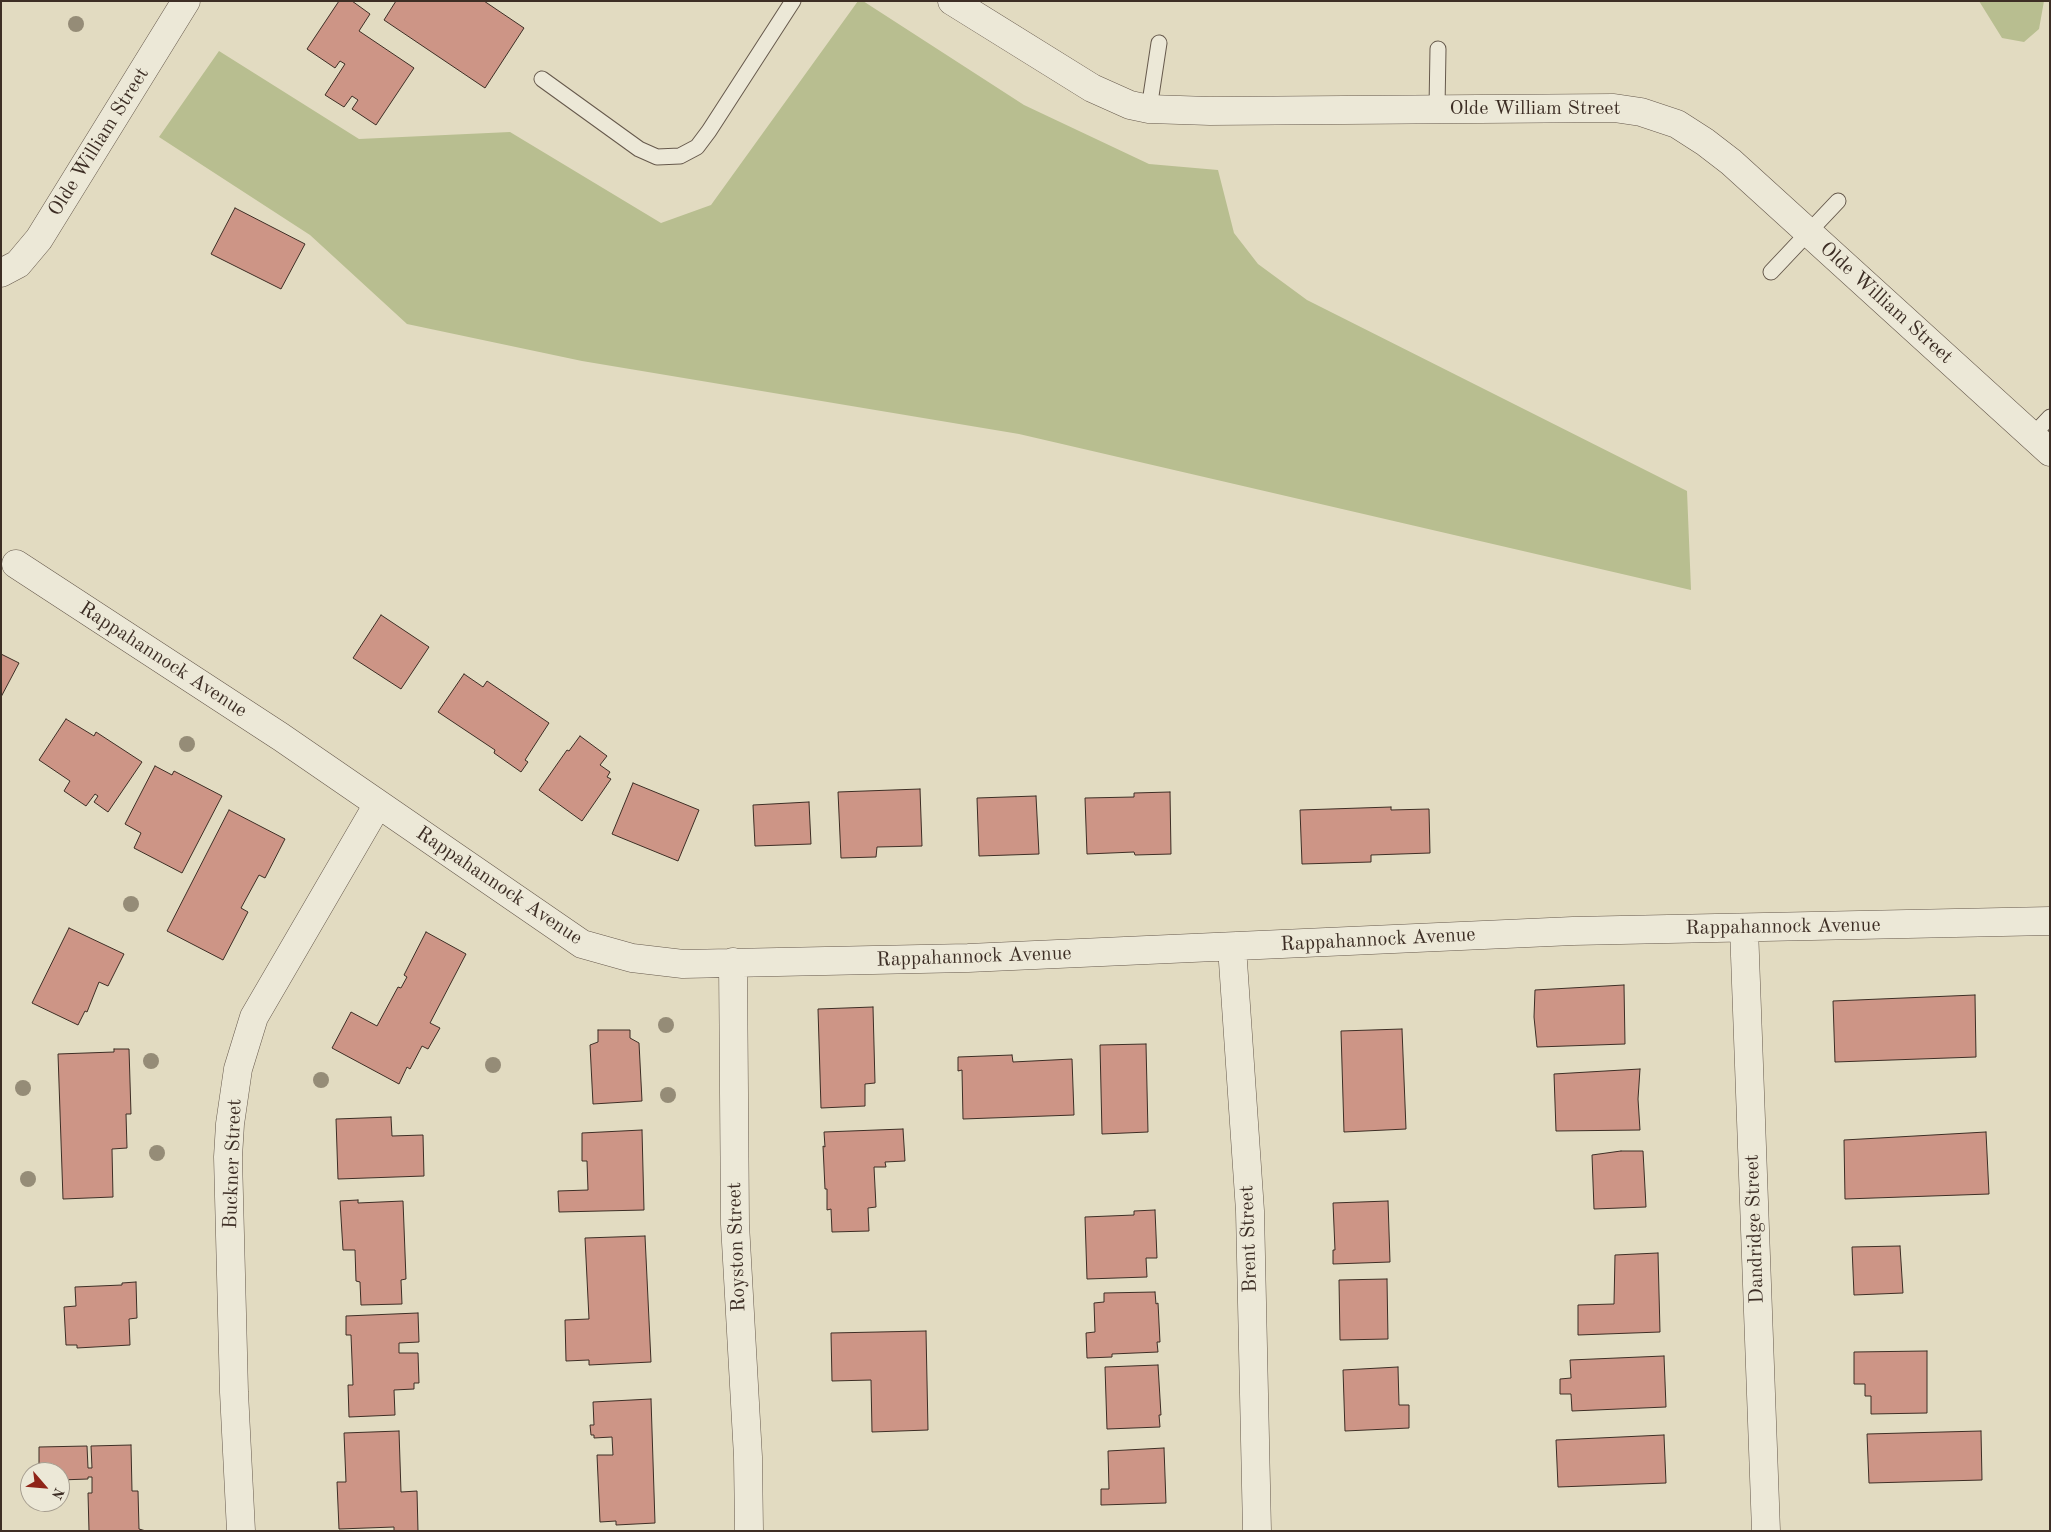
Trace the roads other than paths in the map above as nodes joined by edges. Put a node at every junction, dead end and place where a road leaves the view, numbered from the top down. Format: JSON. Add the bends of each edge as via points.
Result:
{"nodes":[{"id":1,"x":186,"y":1,"type":"edge"},
{"id":2,"x":793,"y":1,"type":"edge"},
{"id":3,"x":952,"y":1,"type":"edge"},
{"id":4,"x":1159,"y":43,"type":"dead end"},
{"id":5,"x":1438,"y":49,"type":"dead end"},
{"id":6,"x":542,"y":80,"type":"dead end"},
{"id":7,"x":1437,"y":108,"type":"junction"},
{"id":8,"x":1149,"y":109,"type":"junction"},
{"id":9,"x":1838,"y":201,"type":"dead end"},
{"id":10,"x":1808,"y":233,"type":"junction"},
{"id":11,"x":1771,"y":272,"type":"dead end"},
{"id":12,"x":1,"y":273,"type":"edge"},
{"id":13,"x":2044,"y":435,"type":"edge"},
{"id":14,"x":16,"y":564,"type":"dead end"},
{"id":15,"x":378,"y":804,"type":"junction"},
{"id":16,"x":2050,"y":921,"type":"edge"},
{"id":17,"x":1744,"y":928,"type":"junction"},
{"id":18,"x":1232,"y":947,"type":"junction"},
{"id":19,"x":733,"y":962,"type":"junction"},
{"id":20,"x":241,"y":1531,"type":"edge"},
{"id":21,"x":749,"y":1531,"type":"edge"},
{"id":22,"x":1256,"y":1531,"type":"edge"},
{"id":23,"x":1766,"y":1531,"type":"edge"}],
"edges":[{"from":1,"to":12,"type":"street","name":"Olde William Street","via":[[39,239],[18,264]]},
{"from":2,"to":6,"type":"lane","via":[[709,131],[697,147],[680,156],[657,157],[639,149]]},
{"from":3,"to":8,"type":"street","name":"Olde William Street","via":[[1092,88],[1130,105]]},
{"from":4,"to":8,"type":"lane"},
{"from":5,"to":7,"type":"lane"},
{"from":7,"to":8,"type":"street","name":"Olde William Street"},
{"from":7,"to":10,"type":"street","name":"Olde William Street","via":[[1614,108],[1658,117],[1677,124],[1731,162]]},
{"from":9,"to":10,"type":"lane"},
{"from":10,"to":11,"type":"lane"},
{"from":10,"to":13,"type":"street","name":"Olde William Street"},
{"from":14,"to":15,"type":"street","name":"Rappahannock Avenue"},
{"from":15,"to":19,"type":"street","name":"Rappahannock Avenue","via":[[582,944],[632,958],[683,964]]},
{"from":15,"to":20,"type":"street","name":"Buckner Street","via":[[254,1016],[238,1069],[228,1157]]},
{"from":16,"to":17,"type":"street","name":"Rappahannock Avenue"},
{"from":17,"to":18,"type":"street","name":"Rappahannock Avenue","via":[[1563,931]]},
{"from":17,"to":23,"type":"street","name":"Dandridge Street"},
{"from":18,"to":19,"type":"street","name":"Rappahannock Avenue","via":[[968,958]]},
{"from":18,"to":22,"type":"street","name":"Brent Street","via":[[1250,1211]]},
{"from":19,"to":21,"type":"street","name":"Royston Street","via":[[734,1224],[748,1457]]}]}
